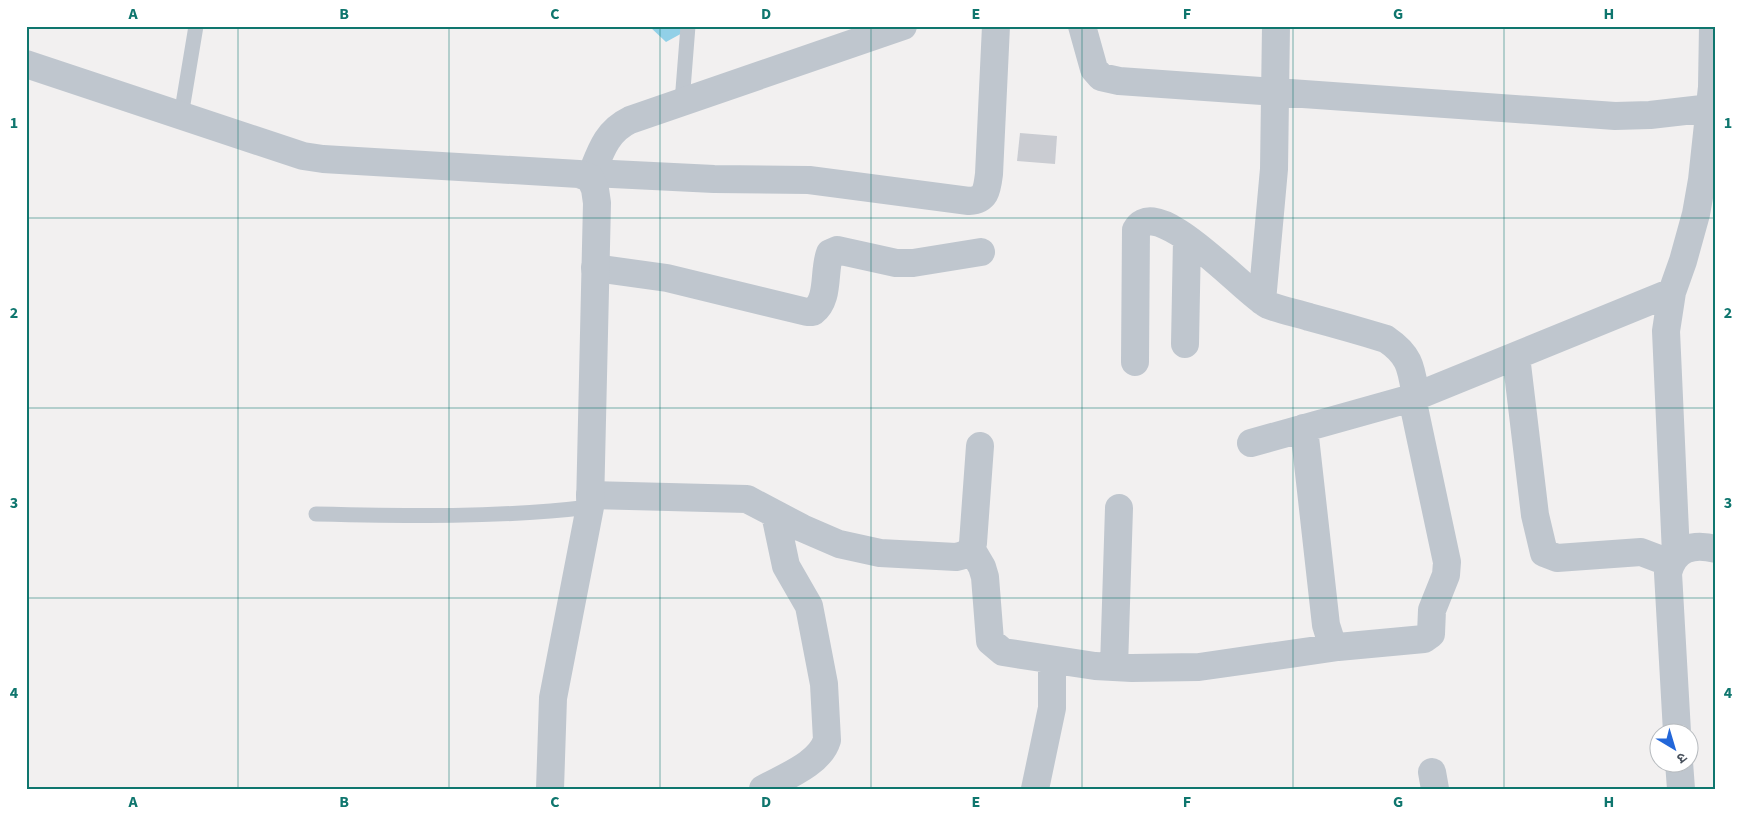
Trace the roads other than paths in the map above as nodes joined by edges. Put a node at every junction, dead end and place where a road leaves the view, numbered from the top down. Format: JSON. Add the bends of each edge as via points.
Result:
{"nodes":[{"id":1,"x":196,"y":26,"type":"edge"},
{"id":2,"x":688,"y":26,"type":"edge"},
{"id":3,"x":903,"y":26,"type":"edge"},
{"id":4,"x":996,"y":26,"type":"edge"},
{"id":5,"x":1082,"y":26,"type":"edge"},
{"id":6,"x":1276,"y":26,"type":"edge"},
{"id":7,"x":1713,"y":26,"type":"edge"},
{"id":8,"x":26,"y":64,"type":"edge"},
{"id":9,"x":1276,"y":93,"type":"junction"},
{"id":10,"x":682,"y":102,"type":"junction"},
{"id":11,"x":1711,"y":108,"type":"junction"},
{"id":12,"x":181,"y":116,"type":"junction"},
{"id":13,"x":591,"y":176,"type":"junction"},
{"id":14,"x":1187,"y":238,"type":"junction"},
{"id":15,"x":981,"y":252,"type":"dead end"},
{"id":16,"x":594,"y":268,"type":"junction"},
{"id":17,"x":1672,"y":292,"type":"junction"},
{"id":18,"x":1262,"y":301,"type":"junction"},
{"id":19,"x":1185,"y":344,"type":"dead end"},
{"id":20,"x":1516,"y":356,"type":"junction"},
{"id":21,"x":1134,"y":362,"type":"dead end"},
{"id":22,"x":1414,"y":397,"type":"junction"},
{"id":23,"x":1304,"y":428,"type":"junction"},
{"id":24,"x":1251,"y":443,"type":"dead end"},
{"id":25,"x":980,"y":446,"type":"dead end"},
{"id":26,"x":590,"y":501,"type":"junction"},
{"id":27,"x":1119,"y":508,"type":"dead end"},
{"id":28,"x":316,"y":514,"type":"dead end"},
{"id":29,"x":776,"y":514,"type":"junction"},
{"id":30,"x":1716,"y":549,"type":"edge"},
{"id":31,"x":972,"y":550,"type":"junction"},
{"id":32,"x":1673,"y":559,"type":"junction"},
{"id":33,"x":1338,"y":646,"type":"junction"},
{"id":34,"x":1052,"y":660,"type":"junction"},
{"id":35,"x":1114,"y":667,"type":"junction"},
{"id":36,"x":1676,"y":722,"type":"edge"},
{"id":37,"x":1680,"y":772,"type":"edge"},
{"id":38,"x":550,"y":789,"type":"edge"},
{"id":39,"x":763,"y":789,"type":"edge"},
{"id":40,"x":1035,"y":789,"type":"edge"},
{"id":41,"x":1681,"y":789,"type":"edge"}],
"edges":[{"from":1,"to":12,"type":"lane"},
{"from":2,"to":10,"type":"lane"},
{"from":3,"to":10,"type":"street"},
{"from":4,"to":13,"type":"street","via":[[989,174],[984,196],[978,201],[809,180]]},
{"from":5,"to":9,"type":"street","via":[[1090,60],[1101,77],[1119,82]]},
{"from":6,"to":9,"type":"street"},
{"from":7,"to":11,"type":"street"},
{"from":8,"to":12,"type":"street"},
{"from":9,"to":11,"type":"street","via":[[1615,116]]},
{"from":9,"to":18,"type":"street","via":[[1274,169]]},
{"from":10,"to":13,"type":"street","via":[[619,125],[603,146]]},
{"from":11,"to":17,"type":"street","via":[[1696,214]]},
{"from":12,"to":13,"type":"street","via":[[316,158]]},
{"from":13,"to":16,"type":"street","via":[[597,203]]},
{"from":14,"to":18,"type":"street"},
{"from":14,"to":19,"type":"street"},
{"from":14,"to":21,"type":"street","via":[[1151,221],[1139,224],[1136,230]]},
{"from":15,"to":16,"type":"street","via":[[896,263],[837,250],[830,253],[822,301],[813,312],[667,278]]},
{"from":16,"to":26,"type":"street"},
{"from":17,"to":20,"type":"street"},
{"from":17,"to":32,"type":"street","via":[[1666,331]]},
{"from":18,"to":22,"type":"street","via":[[1386,339],[1401,349],[1410,361]]},
{"from":20,"to":22,"type":"street"},
{"from":20,"to":32,"type":"street","via":[[1535,515],[1544,553],[1557,558],[1641,552]]},
{"from":22,"to":23,"type":"street"},
{"from":22,"to":33,"type":"street","via":[[1447,562],[1446,575],[1432,610],[1430,634],[1424,640]]},
{"from":23,"to":24,"type":"street"},
{"from":23,"to":33,"type":"street","via":[[1326,625],[1332,644]]},
{"from":25,"to":31,"type":"street"},
{"from":26,"to":28,"type":"lane","via":[[541,512],[451,516]]},
{"from":26,"to":29,"type":"street","via":[[736,498]]},
{"from":26,"to":38,"type":"street","via":[[553,698]]},
{"from":27,"to":35,"type":"street"},
{"from":29,"to":31,"type":"street","via":[[839,544],[880,552],[956,557]]},
{"from":29,"to":39,"type":"street","via":[[786,566],[809,606],[824,684],[827,740],[818,756]]},
{"from":30,"to":32,"type":"street","via":[[1695,546]]},
{"from":31,"to":34,"type":"street","via":[[985,577],[990,641],[1003,652]]},
{"from":32,"to":36,"type":"street","via":[[1668,573]]},
{"from":33,"to":35,"type":"street","via":[[1199,667]]},
{"from":34,"to":35,"type":"street"},
{"from":34,"to":40,"type":"street","via":[[1052,708]]},
{"from":37,"to":41,"type":"street"}]}
